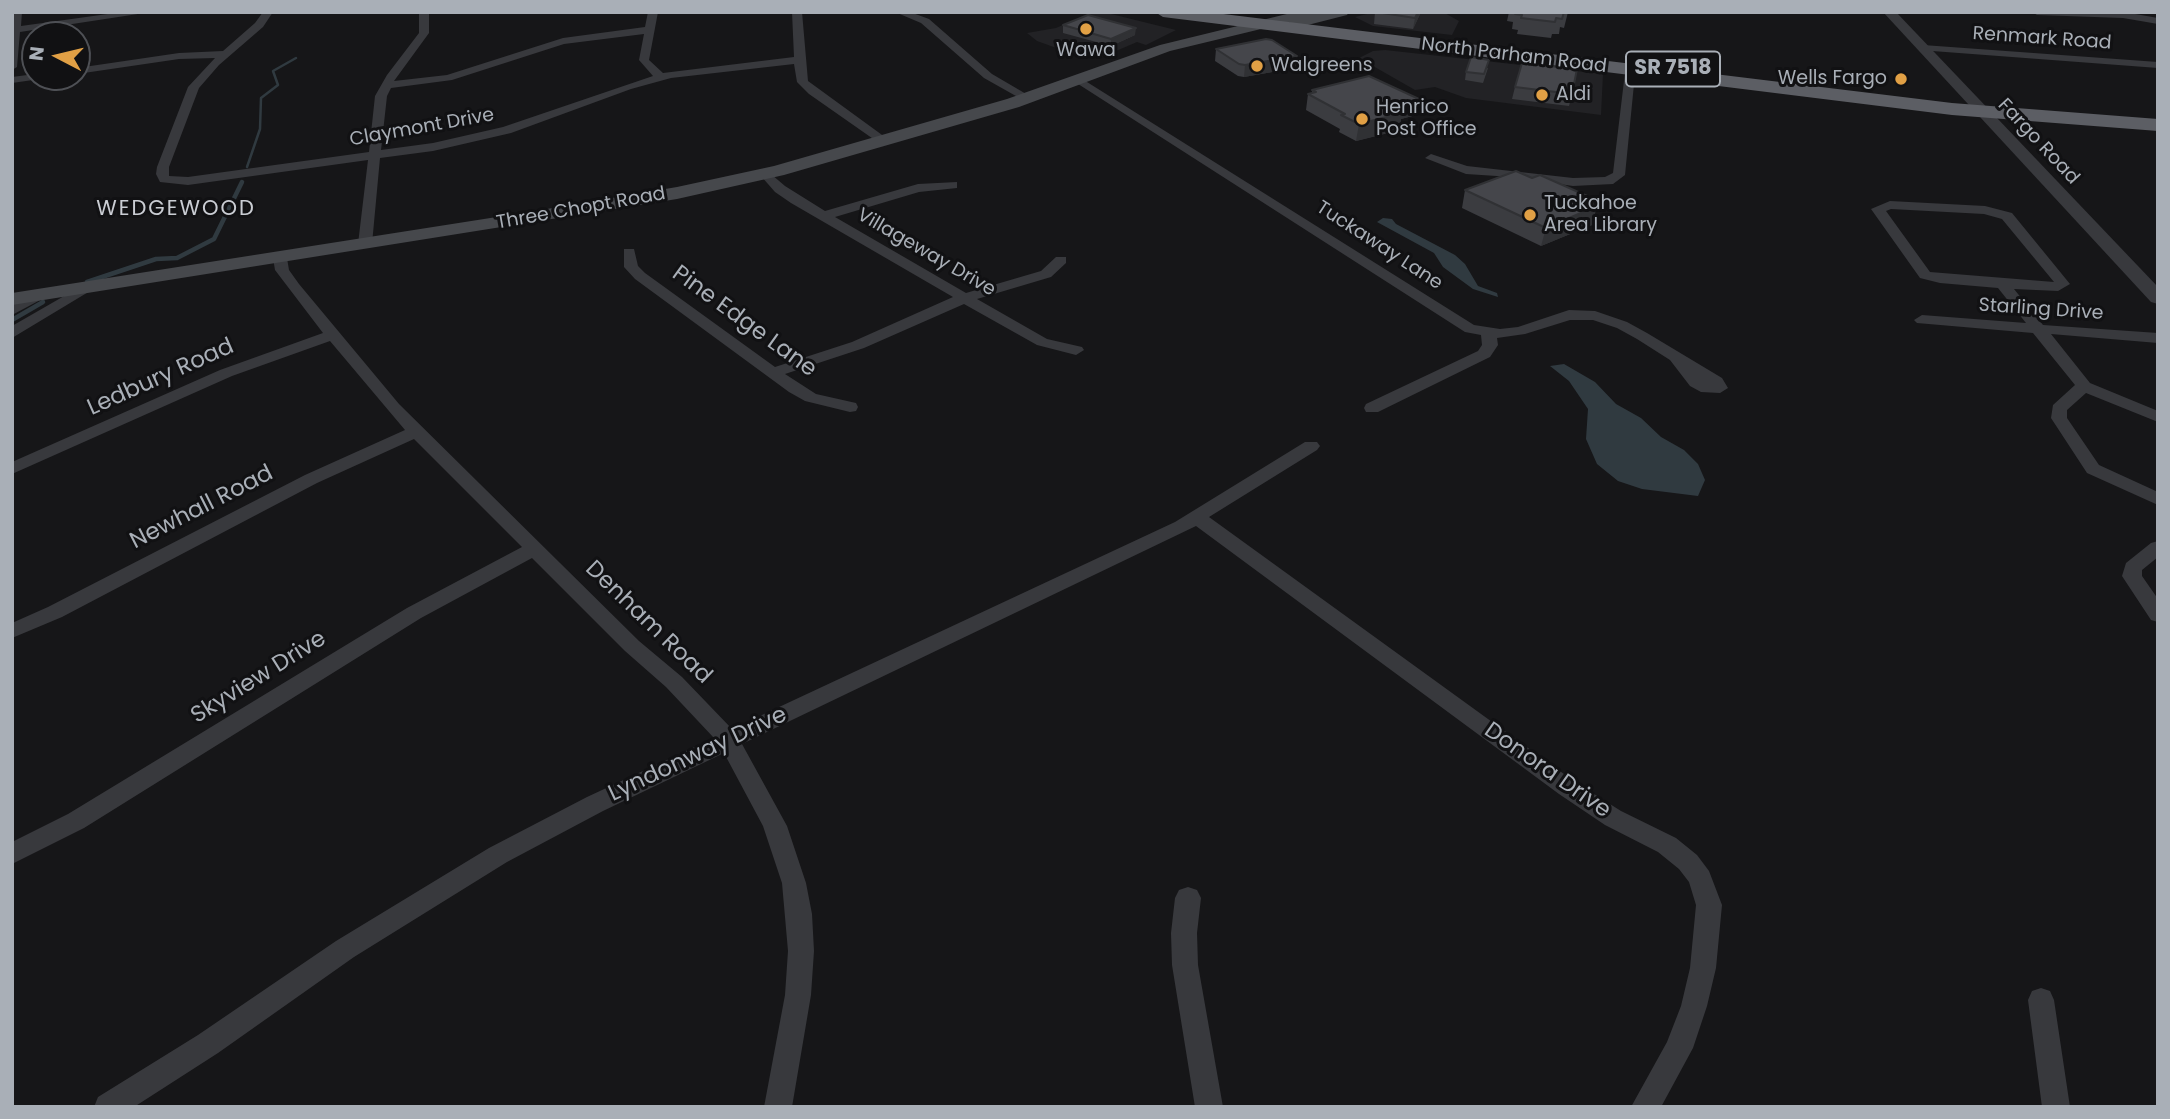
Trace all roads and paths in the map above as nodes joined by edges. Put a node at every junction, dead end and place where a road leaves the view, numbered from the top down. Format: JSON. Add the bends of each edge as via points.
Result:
{"nodes":[{"id":1,"x":17,"y":12,"type":"edge"},
{"id":2,"x":146,"y":12,"type":"edge"},
{"id":3,"x":268,"y":12,"type":"edge"},
{"id":4,"x":439,"y":12,"type":"edge"},
{"id":5,"x":653,"y":12,"type":"edge"},
{"id":6,"x":797,"y":12,"type":"edge"},
{"id":7,"x":900,"y":12,"type":"edge"},
{"id":8,"x":1203,"y":12,"type":"edge"},
{"id":9,"x":1314,"y":12,"type":"edge"},
{"id":10,"x":1342,"y":12,"type":"edge"},
{"id":11,"x":1352,"y":12,"type":"edge"},
{"id":12,"x":1889,"y":12,"type":"edge"},
{"id":13,"x":2037,"y":12,"type":"edge"},
{"id":14,"x":424,"y":13,"type":"edge"},
{"id":15,"x":1169,"y":13,"type":"edge"},
{"id":16,"x":2158,"y":21,"type":"edge"},
{"id":17,"x":1276,"y":25,"type":"junction"},
{"id":18,"x":14,"y":30,"type":"edge"},
{"id":19,"x":649,"y":30,"type":"junction"},
{"id":20,"x":1344,"y":36,"type":"junction"},
{"id":21,"x":1431,"y":40,"type":"junction"},
{"id":22,"x":1187,"y":43,"type":"junction"},
{"id":23,"x":1213,"y":44,"type":"junction"},
{"id":24,"x":1923,"y":48,"type":"junction"},
{"id":25,"x":226,"y":54,"type":"junction"},
{"id":26,"x":799,"y":60,"type":"junction"},
{"id":27,"x":1137,"y":60,"type":"junction"},
{"id":28,"x":2158,"y":65,"type":"edge"},
{"id":29,"x":12,"y":67,"type":"edge"},
{"id":30,"x":1631,"y":67,"type":"junction"},
{"id":31,"x":91,"y":69,"type":"edge"},
{"id":32,"x":661,"y":77,"type":"junction"},
{"id":33,"x":1079,"y":80,"type":"junction"},
{"id":34,"x":387,"y":85,"type":"junction"},
{"id":35,"x":1027,"y":98,"type":"junction"},
{"id":36,"x":1978,"y":108,"type":"junction"},
{"id":37,"x":2158,"y":118,"type":"edge"},
{"id":38,"x":2158,"y":125,"type":"edge"},
{"id":39,"x":883,"y":140,"type":"junction"},
{"id":40,"x":374,"y":156,"type":"junction"},
{"id":41,"x":1431,"y":158,"type":"dead end"},
{"id":42,"x":765,"y":173,"type":"junction"},
{"id":43,"x":952,"y":185,"type":"dead end"},
{"id":44,"x":823,"y":216,"type":"junction"},
{"id":45,"x":365,"y":244,"type":"junction"},
{"id":46,"x":629,"y":252,"type":"dead end"},
{"id":47,"x":280,"y":258,"type":"junction"},
{"id":48,"x":1060,"y":260,"type":"dead end"},
{"id":49,"x":2002,"y":284,"type":"junction"},
{"id":50,"x":85,"y":288,"type":"junction"},
{"id":51,"x":39,"y":295,"type":"junction"},
{"id":52,"x":964,"y":298,"type":"junction"},
{"id":53,"x":2158,"y":298,"type":"edge"},
{"id":54,"x":12,"y":299,"type":"edge"},
{"id":55,"x":12,"y":311,"type":"edge"},
{"id":56,"x":1922,"y":320,"type":"dead end"},
{"id":57,"x":2039,"y":330,"type":"junction"},
{"id":58,"x":12,"y":333,"type":"edge"},
{"id":59,"x":1488,"y":333,"type":"junction"},
{"id":60,"x":331,"y":335,"type":"junction"},
{"id":61,"x":2158,"y":338,"type":"edge"},
{"id":62,"x":1076,"y":350,"type":"dead end"},
{"id":63,"x":1676,"y":357,"type":"dead end"},
{"id":64,"x":774,"y":373,"type":"junction"},
{"id":65,"x":2084,"y":386,"type":"junction"},
{"id":66,"x":850,"y":407,"type":"dead end"},
{"id":67,"x":1372,"y":408,"type":"dead end"},
{"id":68,"x":2158,"y":417,"type":"edge"},
{"id":69,"x":415,"y":432,"type":"junction"},
{"id":70,"x":1311,"y":446,"type":"dead end"},
{"id":71,"x":12,"y":469,"type":"edge"},
{"id":72,"x":2158,"y":499,"type":"edge"},
{"id":73,"x":1198,"y":518,"type":"junction"},
{"id":74,"x":2158,"y":547,"type":"edge"},
{"id":75,"x":533,"y":549,"type":"junction"},
{"id":76,"x":2158,"y":615,"type":"edge"},
{"id":77,"x":12,"y":631,"type":"edge"},
{"id":78,"x":729,"y":740,"type":"junction"},
{"id":79,"x":12,"y":854,"type":"edge"},
{"id":80,"x":1188,"y":898,"type":"dead end"},
{"id":81,"x":2041,"y":1000,"type":"dead end"},
{"id":82,"x":2058,"y":1106,"type":"edge"},
{"id":83,"x":108,"y":1107,"type":"edge"},
{"id":84,"x":778,"y":1107,"type":"edge"},
{"id":85,"x":1209,"y":1107,"type":"edge"},
{"id":86,"x":1645,"y":1107,"type":"edge"}],
"edges":[{"from":1,"to":18,"type":"street"},
{"from":2,"to":18,"type":"street"},
{"from":3,"to":25,"type":"street"},
{"from":4,"to":14,"type":"street"},
{"from":5,"to":19,"type":"street"},
{"from":6,"to":26,"type":"street"},
{"from":7,"to":35,"type":"street","via":[[925,21],[988,76]]},
{"from":8,"to":17,"type":"highway","name":"North Parham Road","number":"SR 7518"},
{"from":9,"to":17,"type":"main road","name":"Three Chopt Road"},
{"from":10,"to":17,"type":"main road","name":"Three Chopt Road"},
{"from":11,"to":21,"type":"highway","via":[[1343,20],[1355,28]]},
{"from":12,"to":24,"type":"street","name":"Fargo Road"},
{"from":13,"to":16,"type":"street"},
{"from":14,"to":34,"type":"street","via":[[424,33]]},
{"from":15,"to":17,"type":"highway","name":"North Parham Road","number":"SR 7518"},
{"from":15,"to":22,"type":"highway","via":[[1210,26],[1209,33]]},
{"from":17,"to":20,"type":"highway","name":"North Parham Road","number":"SR 7518"},
{"from":17,"to":21,"type":"highway","name":"North Parham Road","number":"SR 7518"},
{"from":17,"to":22,"type":"main road","name":"Three Chopt Road"},
{"from":17,"to":23,"type":"main road","name":"Three Chopt Road"},
{"from":18,"to":29,"type":"street"},
{"from":19,"to":32,"type":"street","via":[[644,60]]},
{"from":19,"to":34,"type":"street","via":[[582,38],[448,78]]},
{"from":20,"to":23,"type":"highway"},
{"from":20,"to":30,"type":"highway","name":"North Parham Road","number":"SR 7518"},
{"from":21,"to":30,"type":"highway","name":"North Parham Road","number":"SR 7518"},
{"from":22,"to":27,"type":"main road","name":"Three Chopt Road"},
{"from":23,"to":27,"type":"main road","name":"Three Chopt Road"},
{"from":24,"to":28,"type":"street","name":"Renmark Road"},
{"from":24,"to":36,"type":"street","name":"Fargo Road"},
{"from":25,"to":31,"type":"street"},
{"from":25,"to":40,"type":"street","name":"Claymont Drive","via":[[190,94],[163,176],[188,181]]},
{"from":26,"to":32,"type":"street","name":"Claymont Drive"},
{"from":26,"to":39,"type":"street","via":[[807,87]]},
{"from":27,"to":33,"type":"main road","name":"Three Chopt Road"},
{"from":30,"to":36,"type":"highway","name":"North Parham Road","number":"SR 7518"},
{"from":30,"to":41,"type":"street","via":[[1619,176],[1608,181],[1573,182],[1465,170]]},
{"from":32,"to":40,"type":"street","name":"Claymont Drive","via":[[482,137]]},
{"from":33,"to":35,"type":"main road","name":"Three Chopt Road"},
{"from":33,"to":59,"type":"street","name":"Tuckaway Lane","via":[[1463,325]]},
{"from":34,"to":40,"type":"street","via":[[380,103]]},
{"from":35,"to":39,"type":"main road","name":"Three Chopt Road"},
{"from":36,"to":37,"type":"highway","name":"North Parham Road","number":"SR 7518"},
{"from":36,"to":38,"type":"highway","name":"North Parham Road","number":"SR 7518"},
{"from":36,"to":53,"type":"street","name":"Fargo Road"},
{"from":39,"to":42,"type":"main road","name":"Three Chopt Road"},
{"from":40,"to":45,"type":"street"},
{"from":42,"to":44,"type":"street","name":"Villageway Drive","via":[[780,189]]},
{"from":42,"to":45,"type":"main road","name":"Three Chopt Road","via":[[677,193]]},
{"from":43,"to":44,"type":"street","via":[[918,188]]},
{"from":44,"to":52,"type":"street","name":"Villageway Drive"},
{"from":45,"to":47,"type":"main road","name":"Three Chopt Road"},
{"from":46,"to":64,"type":"street","name":"Pine Edge Lane","via":[[631,267],[639,276]]},
{"from":47,"to":50,"type":"main road","name":"Three Chopt Road"},
{"from":47,"to":60,"type":"street","name":"Denham Road","via":[[282,270]]},
{"from":48,"to":52,"type":"street","via":[[1046,274]]},
{"from":49,"to":49,"type":"street","via":[[1925,275],[1879,206],[2007,216],[2063,285]]},
{"from":49,"to":57,"type":"street"},
{"from":50,"to":51,"type":"main road","name":"Three Chopt Road"},
{"from":50,"to":58,"type":"street"},
{"from":51,"to":54,"type":"main road","name":"Three Chopt Road"},
{"from":51,"to":55,"type":"street"},
{"from":52,"to":62,"type":"street","name":"Villageway Drive","via":[[1042,342]]},
{"from":52,"to":64,"type":"street","via":[[858,345]]},
{"from":56,"to":57,"type":"street","name":"Starling Drive"},
{"from":57,"to":61,"type":"street","name":"Starling Drive"},
{"from":57,"to":65,"type":"street"},
{"from":59,"to":63,"type":"street","name":"Tuckaway Lane","via":[[1515,332],[1569,315],[1595,316],[1622,325]]},
{"from":59,"to":67,"type":"street","via":[[1490,345],[1484,354]]},
{"from":60,"to":69,"type":"street","name":"Denham Road"},
{"from":60,"to":71,"type":"street","name":"Ledbury Road","via":[[226,373]]},
{"from":64,"to":66,"type":"street","name":"Pine Edge Lane","via":[[811,398]]},
{"from":65,"to":68,"type":"street"},
{"from":65,"to":72,"type":"street","via":[[2059,410],[2062,425],[2093,469]]},
{"from":69,"to":75,"type":"street","name":"Denham Road"},
{"from":69,"to":77,"type":"street","name":"Newhall Road","via":[[323,473]]},
{"from":70,"to":73,"type":"street","name":"Lyndonway Drive"},
{"from":73,"to":78,"type":"street","name":"Lyndonway Drive"},
{"from":73,"to":86,"type":"street","name":"Donora Drive","via":[[1567,788],[1667,845],[1688,862],[1700,878],[1709,905],[1703,968],[1679,1048]]},
{"from":74,"to":76,"type":"street","via":[[2133,568],[2132,576]]},
{"from":75,"to":78,"type":"street","name":"Denham Road"},
{"from":75,"to":79,"type":"street","name":"Skyview Drive","via":[[414,613],[76,821]]},
{"from":78,"to":83,"type":"street","name":"Lyndonway Drive","via":[[595,804],[441,888]]},
{"from":78,"to":84,"type":"street","name":"Denham Road","via":[[775,826],[799,914],[798,995]]},
{"from":80,"to":85,"type":"street","via":[[1185,965]]},
{"from":81,"to":82,"type":"street"}]}
